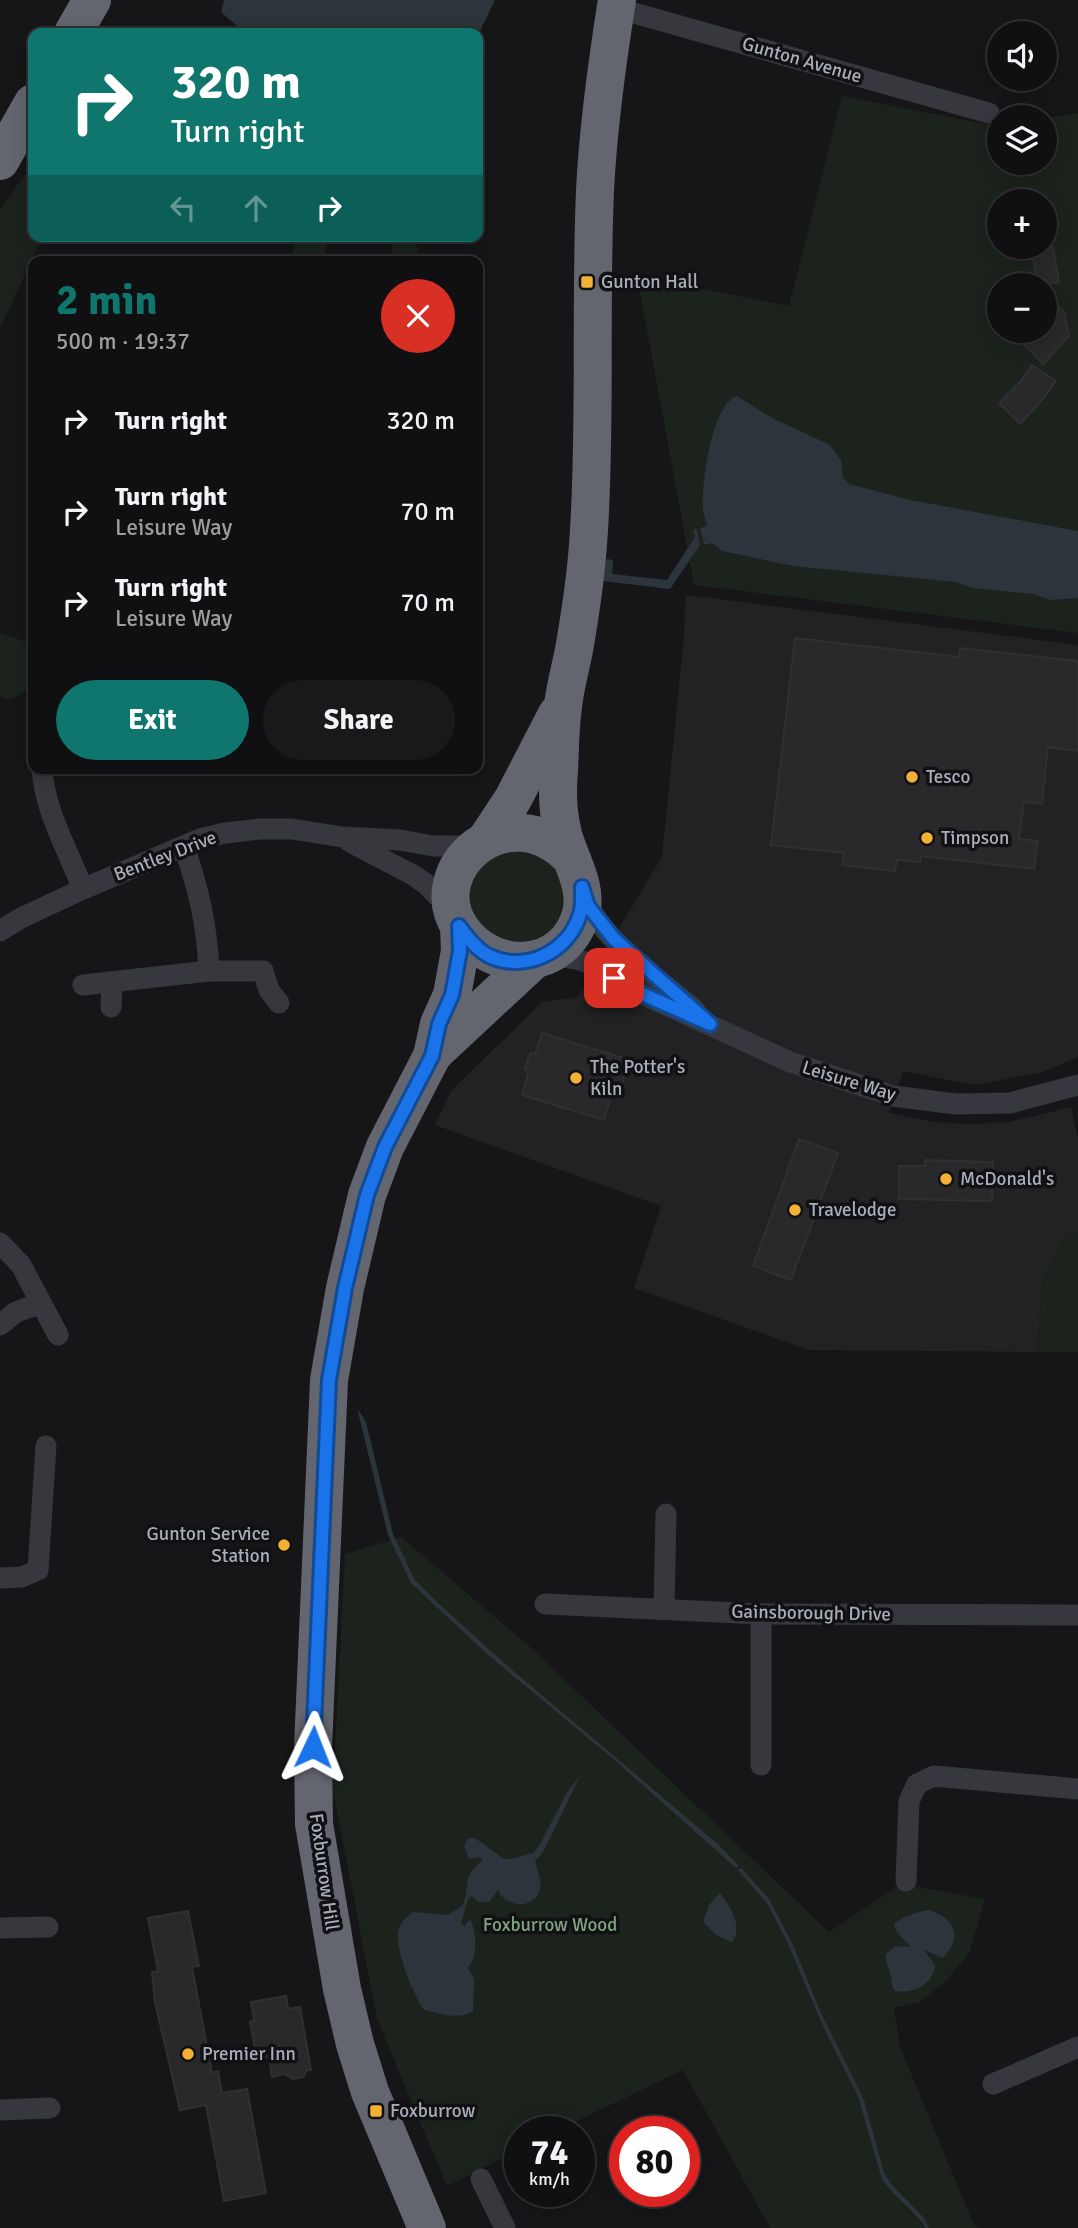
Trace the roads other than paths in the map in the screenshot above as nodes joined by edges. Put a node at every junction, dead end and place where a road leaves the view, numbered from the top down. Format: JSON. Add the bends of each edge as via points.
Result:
{"nodes":[{"id":1,"x":92,"y":0,"type":"edge"},
{"id":2,"x":617,"y":4,"type":"edge"},
{"id":3,"x":76,"y":28,"type":"edge"},
{"id":4,"x":28,"y":112,"type":"edge"},
{"id":5,"x":987,"y":112,"type":"edge"},
{"id":6,"x":0,"y":161,"type":"edge"},
{"id":7,"x":563,"y":704,"type":"junction"},
{"id":8,"x":42,"y":774,"type":"edge"},
{"id":9,"x":342,"y":837,"type":"junction"},
{"id":10,"x":481,"y":843,"type":"junction"},
{"id":11,"x":184,"y":847,"type":"junction"},
{"id":12,"x":576,"y":873,"type":"junction"},
{"id":13,"x":83,"y":889,"type":"junction"},
{"id":14,"x":456,"y":920,"type":"junction"},
{"id":15,"x":0,"y":930,"type":"edge"},
{"id":16,"x":541,"y":957,"type":"junction"},
{"id":17,"x":209,"y":971,"type":"junction"},
{"id":18,"x":112,"y":982,"type":"junction"},
{"id":19,"x":83,"y":985,"type":"dead end"},
{"id":20,"x":279,"y":1003,"type":"dead end"},
{"id":21,"x":111,"y":1007,"type":"dead end"},
{"id":22,"x":710,"y":1024,"type":"junction"},
{"id":23,"x":432,"y":1056,"type":"junction"},
{"id":24,"x":1078,"y":1085,"type":"edge"},
{"id":25,"x":0,"y":1243,"type":"edge"},
{"id":26,"x":41,"y":1303,"type":"junction"},
{"id":27,"x":0,"y":1325,"type":"edge"},
{"id":28,"x":58,"y":1335,"type":"dead end"},
{"id":29,"x":46,"y":1446,"type":"dead end"},
{"id":30,"x":666,"y":1514,"type":"dead end"},
{"id":31,"x":0,"y":1578,"type":"edge"},
{"id":32,"x":545,"y":1604,"type":"dead end"},
{"id":33,"x":664,"y":1609,"type":"junction"},
{"id":34,"x":761,"y":1614,"type":"junction"},
{"id":35,"x":1078,"y":1615,"type":"edge"},
{"id":36,"x":761,"y":1765,"type":"dead end"},
{"id":37,"x":1078,"y":1789,"type":"edge"},
{"id":38,"x":906,"y":1881,"type":"dead end"},
{"id":39,"x":48,"y":1927,"type":"dead end"},
{"id":40,"x":0,"y":1928,"type":"edge"},
{"id":41,"x":1078,"y":2047,"type":"edge"},
{"id":42,"x":993,"y":2084,"type":"dead end"},
{"id":43,"x":50,"y":2108,"type":"dead end"},
{"id":44,"x":0,"y":2110,"type":"edge"},
{"id":45,"x":481,"y":2179,"type":"dead end"},
{"id":46,"x":427,"y":2228,"type":"edge"},
{"id":47,"x":505,"y":2228,"type":"edge"}],
"edges":[{"from":1,"to":3,"type":"highway"},
{"from":2,"to":5,"type":"street","name":"Gunton Avenue"},
{"from":2,"to":7,"type":"highway","via":[[595,189],[589,531],[577,636]]},
{"from":4,"to":6,"type":"highway"},
{"from":7,"to":10,"type":"highway","via":[[513,799]]},
{"from":7,"to":12,"type":"highway","via":[[557,794],[562,832]]},
{"from":8,"to":13,"type":"street","via":[[50,808]]},
{"from":9,"to":10,"type":"street","name":"Bentley Drive","via":[[433,846]]},
{"from":9,"to":11,"type":"street","name":"Bentley Drive","via":[[260,829],[225,833]]},
{"from":9,"to":14,"type":"street","name":"Bentley Drive","via":[[426,884]]},
{"from":10,"to":12,"type":"highway","via":[[505,833],[526,832],[546,838],[559,846]]},
{"from":10,"to":14,"type":"highway","via":[[457,872],[453,886]]},
{"from":11,"to":13,"type":"street","name":"Bentley Drive"},
{"from":11,"to":17,"type":"street","via":[[208,930]]},
{"from":12,"to":16,"type":"highway","via":[[581,912],[575,929],[565,942]]},
{"from":12,"to":22,"type":"street","name":"Leisure Way","via":[[588,906],[614,939]]},
{"from":13,"to":15,"type":"street","name":"Bentley Drive"},
{"from":14,"to":16,"type":"highway","via":[[474,945],[491,956],[512,962]]},
{"from":14,"to":23,"type":"highway","name":"Foxburrow Hill","via":[[460,951],[456,978]]},
{"from":16,"to":22,"type":"street","name":"Leisure Way","via":[[577,959],[598,967],[631,989]]},
{"from":16,"to":23,"type":"highway","name":"Foxburrow Hill"},
{"from":17,"to":18,"type":"street"},
{"from":17,"to":20,"type":"street","via":[[263,971]]},
{"from":18,"to":19,"type":"street"},
{"from":18,"to":21,"type":"street"},
{"from":22,"to":24,"type":"street","name":"Leisure Way","via":[[790,1062],[893,1096],[956,1104],[1010,1103]]},
{"from":23,"to":46,"type":"highway","name":"Foxburrow Hill","via":[[367,1195],[329,1380],[313,1747],[314,1824],[355,2044],[370,2092]]},
{"from":25,"to":26,"type":"street","via":[[21,1265]]},
{"from":26,"to":27,"type":"street","via":[[16,1312]]},
{"from":26,"to":28,"type":"street"},
{"from":29,"to":31,"type":"street","via":[[38,1570],[22,1577]]},
{"from":30,"to":33,"type":"street"},
{"from":32,"to":33,"type":"street","name":"Gainsborough Drive"},
{"from":33,"to":34,"type":"street","name":"Gainsborough Drive"},
{"from":34,"to":35,"type":"street","name":"Gainsborough Drive"},
{"from":34,"to":36,"type":"street"},
{"from":37,"to":38,"type":"street","via":[[934,1776],[917,1784],[909,1801]]},
{"from":39,"to":40,"type":"street"},
{"from":41,"to":42,"type":"street"},
{"from":43,"to":44,"type":"street"},
{"from":45,"to":47,"type":"street"}]}
